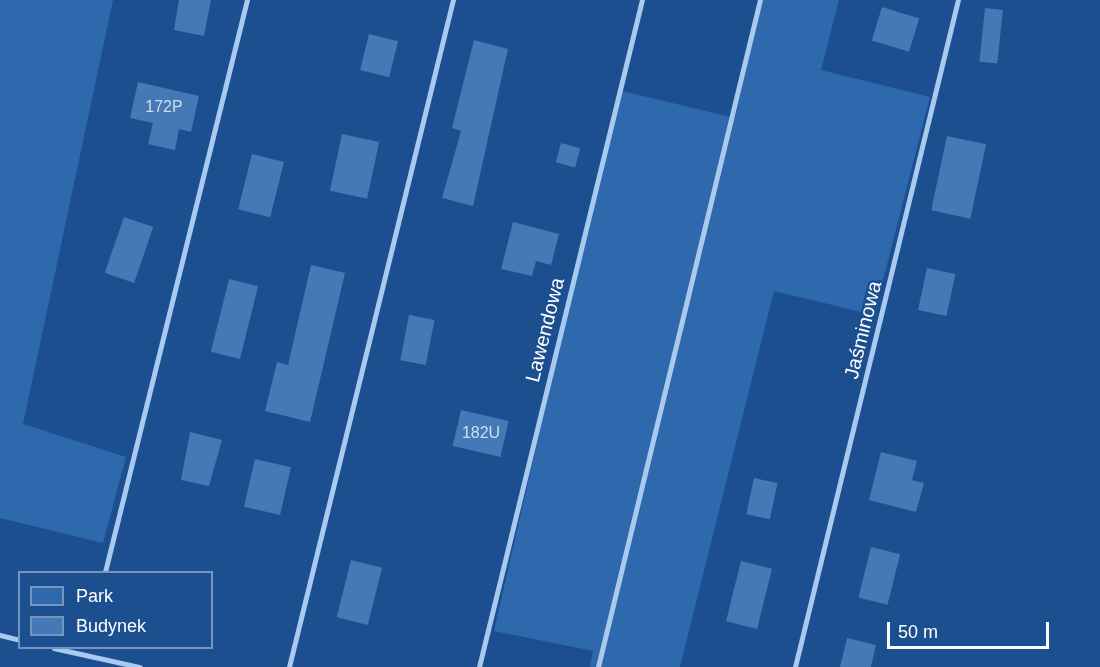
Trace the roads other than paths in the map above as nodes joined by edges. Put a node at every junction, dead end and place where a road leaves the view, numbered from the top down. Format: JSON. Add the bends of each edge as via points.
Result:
{"nodes":[{"id":1,"x":247,"y":0,"type":"edge"},
{"id":2,"x":453,"y":0,"type":"edge"},
{"id":3,"x":642,"y":0,"type":"edge"},
{"id":4,"x":760,"y":0,"type":"edge"},
{"id":5,"x":958,"y":0,"type":"edge"},
{"id":6,"x":105,"y":571,"type":"edge"},
{"id":7,"x":0,"y":635,"type":"edge"},
{"id":8,"x":18,"y":640,"type":"edge"},
{"id":9,"x":59,"y":649,"type":"edge"},
{"id":10,"x":86,"y":649,"type":"edge"},
{"id":11,"x":84,"y":654,"type":"junction"},
{"id":12,"x":140,"y":667,"type":"edge"},
{"id":13,"x":289,"y":667,"type":"edge"},
{"id":14,"x":479,"y":667,"type":"edge"},
{"id":15,"x":598,"y":667,"type":"edge"},
{"id":16,"x":795,"y":667,"type":"edge"}],
"edges":[{"from":1,"to":6,"type":"lane"},
{"from":2,"to":13,"type":"lane"},
{"from":3,"to":14,"type":"lane","name":"Lawendowa"},
{"from":4,"to":15,"type":"lane"},
{"from":5,"to":16,"type":"lane","name":"Jaśminowa"},
{"from":7,"to":8,"type":"lane"},
{"from":9,"to":11,"type":"lane"},
{"from":10,"to":11,"type":"lane"},
{"from":11,"to":12,"type":"lane"}]}
